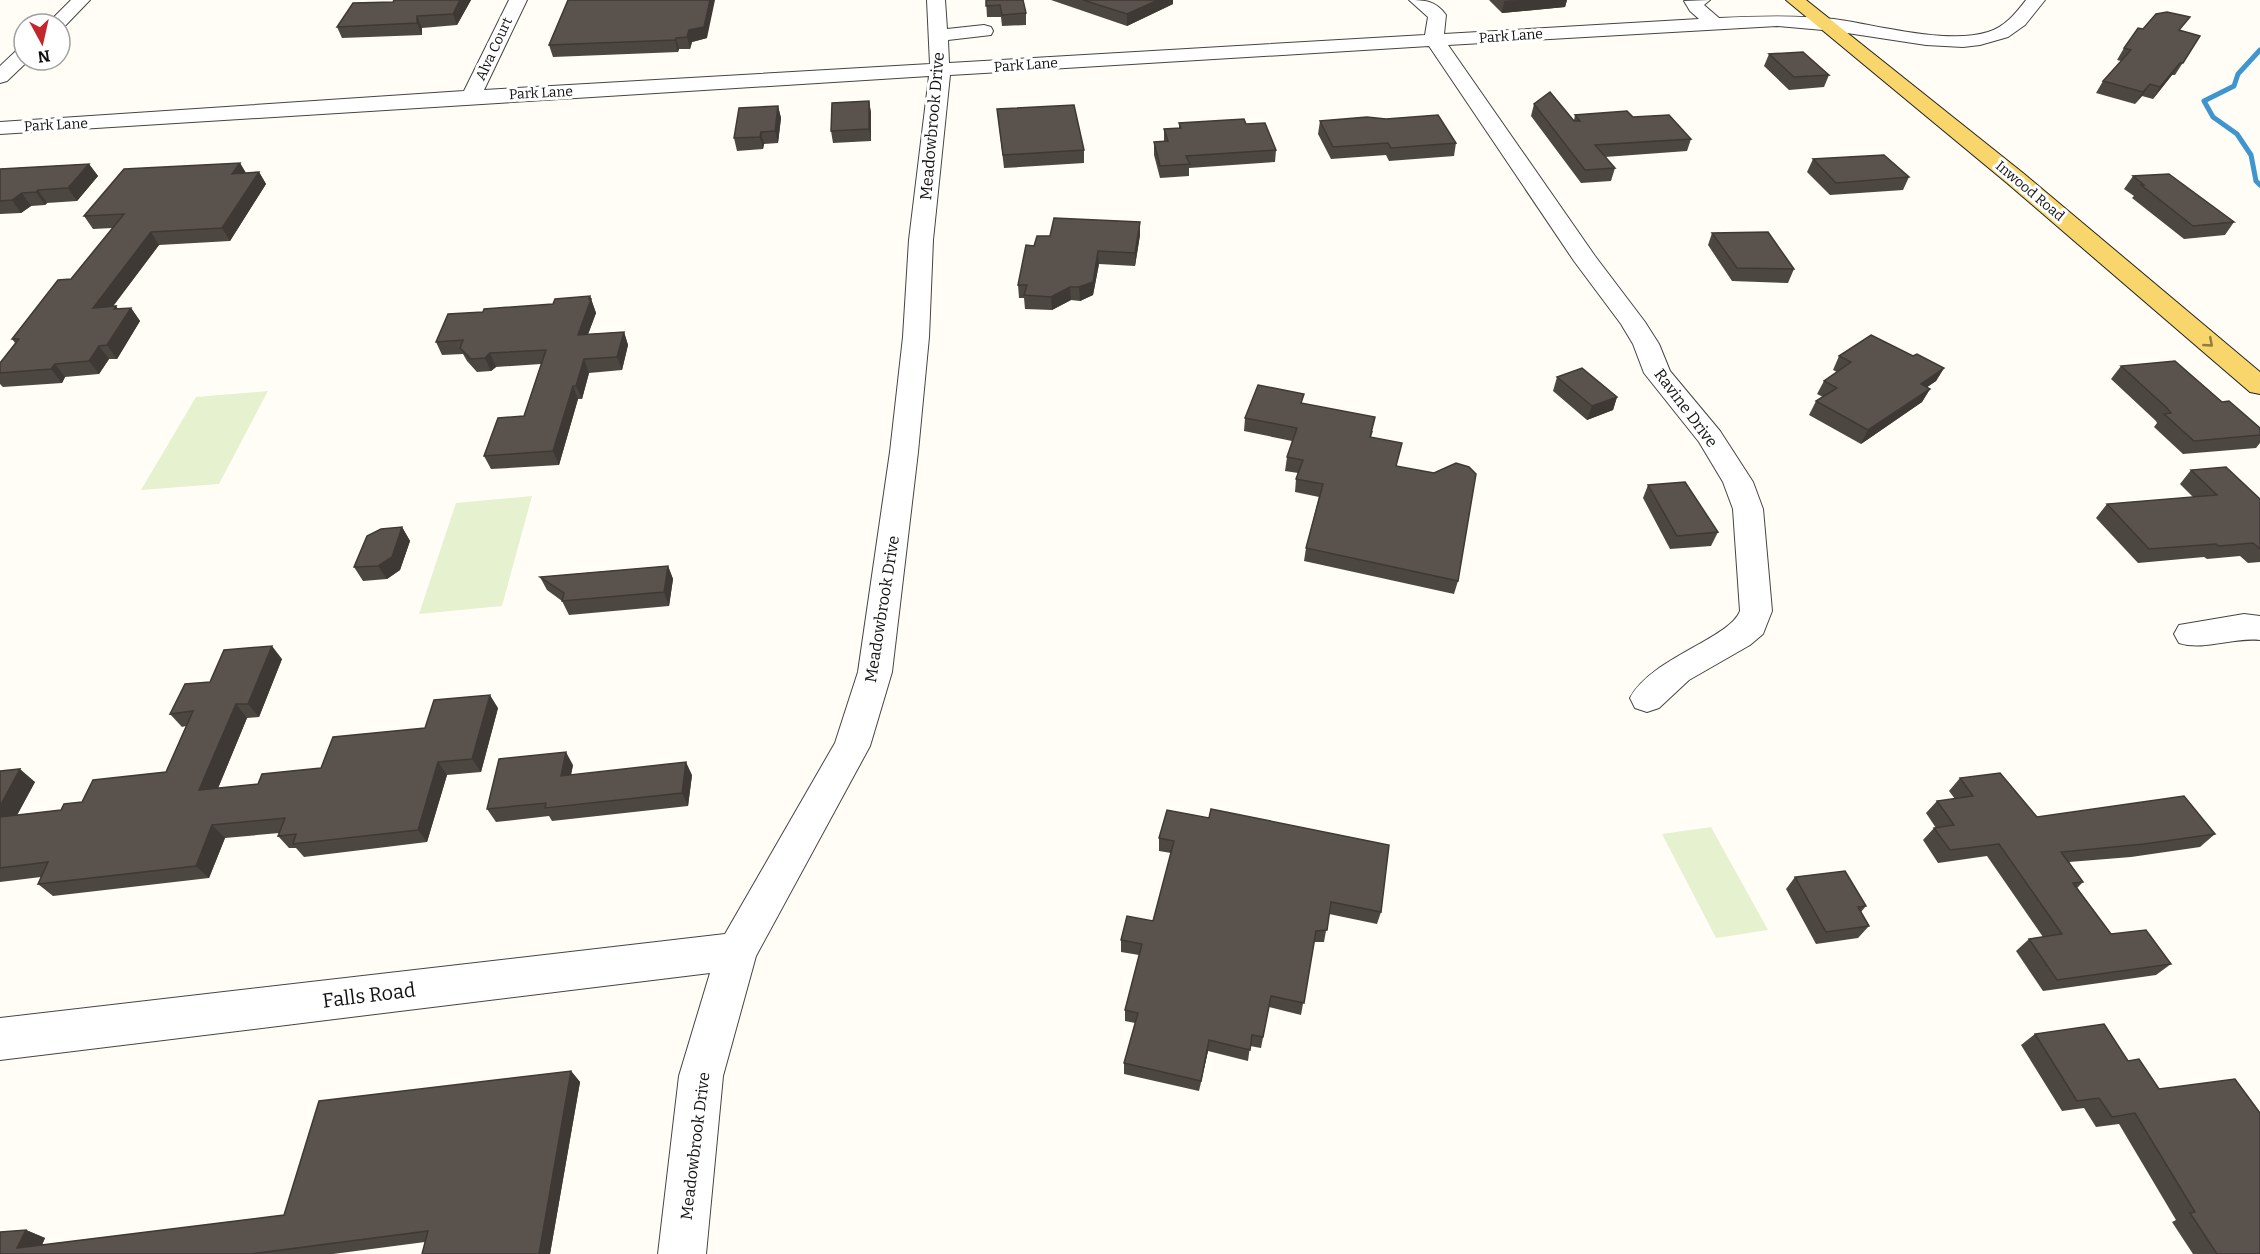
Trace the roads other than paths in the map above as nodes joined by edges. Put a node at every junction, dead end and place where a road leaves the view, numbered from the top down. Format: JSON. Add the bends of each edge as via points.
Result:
{"nodes":[{"id":1,"x":81,"y":0,"type":"edge"},
{"id":2,"x":518,"y":0,"type":"edge"},
{"id":3,"x":936,"y":0,"type":"edge"},
{"id":4,"x":1418,"y":0,"type":"edge"},
{"id":5,"x":1701,"y":0,"type":"edge"},
{"id":6,"x":1796,"y":0,"type":"edge"},
{"id":7,"x":1820,"y":0,"type":"edge"},
{"id":8,"x":2036,"y":0,"type":"edge"},
{"id":9,"x":68,"y":12,"type":"edge"},
{"id":10,"x":1715,"y":24,"type":"junction"},
{"id":11,"x":1825,"y":24,"type":"junction"},
{"id":12,"x":1436,"y":28,"type":"junction"},
{"id":13,"x":1856,"y":28,"type":"junction"},
{"id":14,"x":984,"y":31,"type":"dead end"},
{"id":15,"x":939,"y":35,"type":"junction"},
{"id":16,"x":12,"y":66,"type":"edge"},
{"id":17,"x":940,"y":70,"type":"junction"},
{"id":18,"x":0,"y":77,"type":"edge"},
{"id":19,"x":471,"y":97,"type":"junction"},
{"id":20,"x":0,"y":128,"type":"edge"},
{"id":21,"x":2025,"y":177,"type":"junction"},
{"id":22,"x":2188,"y":313,"type":"junction"},
{"id":23,"x":2260,"y":361,"type":"edge"},
{"id":24,"x":2260,"y":386,"type":"edge"},
{"id":25,"x":2260,"y":628,"type":"edge"},
{"id":26,"x":2190,"y":634,"type":"dead end"},
{"id":27,"x":1647,"y":698,"type":"dead end"},
{"id":28,"x":737,"y":951,"type":"junction"},
{"id":29,"x":0,"y":1039,"type":"edge"},
{"id":30,"x":682,"y":1254,"type":"edge"}],
"edges":[{"from":1,"to":9,"type":"street"},
{"from":2,"to":19,"type":"street","name":"Alva Court"},
{"from":3,"to":15,"type":"street","name":"Meadowbrook Drive"},
{"from":4,"to":12,"type":"street","name":"Ravine Drive"},
{"from":5,"to":10,"type":"street","via":[[1693,1]]},
{"from":6,"to":11,"type":"main road","name":"Inwood Road"},
{"from":7,"to":13,"type":"main road","name":"Inwood Road"},
{"from":8,"to":13,"type":"street","name":"Park Lane","via":[[2017,24],[1983,39],[1927,39]]},
{"from":10,"to":11,"type":"street","name":"Park Lane","via":[[1785,20]]},
{"from":10,"to":12,"type":"street","name":"Park Lane","via":[[1470,39]]},
{"from":11,"to":13,"type":"street","name":"Park Lane"},
{"from":11,"to":21,"type":"main road","name":"Inwood Road"},
{"from":12,"to":17,"type":"street","name":"Park Lane"},
{"from":12,"to":27,"type":"street","name":"Ravine Drive","via":[[1586,261],[1632,322],[1646,344],[1657,374],[1710,437],[1738,482],[1748,509],[1756,611],[1751,625],[1677,670]]},
{"from":13,"to":21,"type":"main road","name":"Inwood Road"},
{"from":14,"to":15,"type":"street"},
{"from":15,"to":17,"type":"street","name":"Meadowbrook Drive"},
{"from":16,"to":18,"type":"street"},
{"from":17,"to":19,"type":"street","name":"Park Lane"},
{"from":17,"to":28,"type":"street","name":"Meadowbrook Drive","via":[[904,452],[875,672],[852,746]]},
{"from":19,"to":20,"type":"street","name":"Park Lane"},
{"from":21,"to":22,"type":"main road","name":"Inwood Road"},
{"from":22,"to":23,"type":"main road","name":"Inwood Road"},
{"from":22,"to":24,"type":"main road","name":"Inwood Road","one_way":true},
{"from":25,"to":26,"type":"street","via":[[2244,626]]},
{"from":28,"to":29,"type":"street","name":"Falls Road"},
{"from":28,"to":30,"type":"street","name":"Meadowbrook Drive","via":[[701,1076]]}]}
